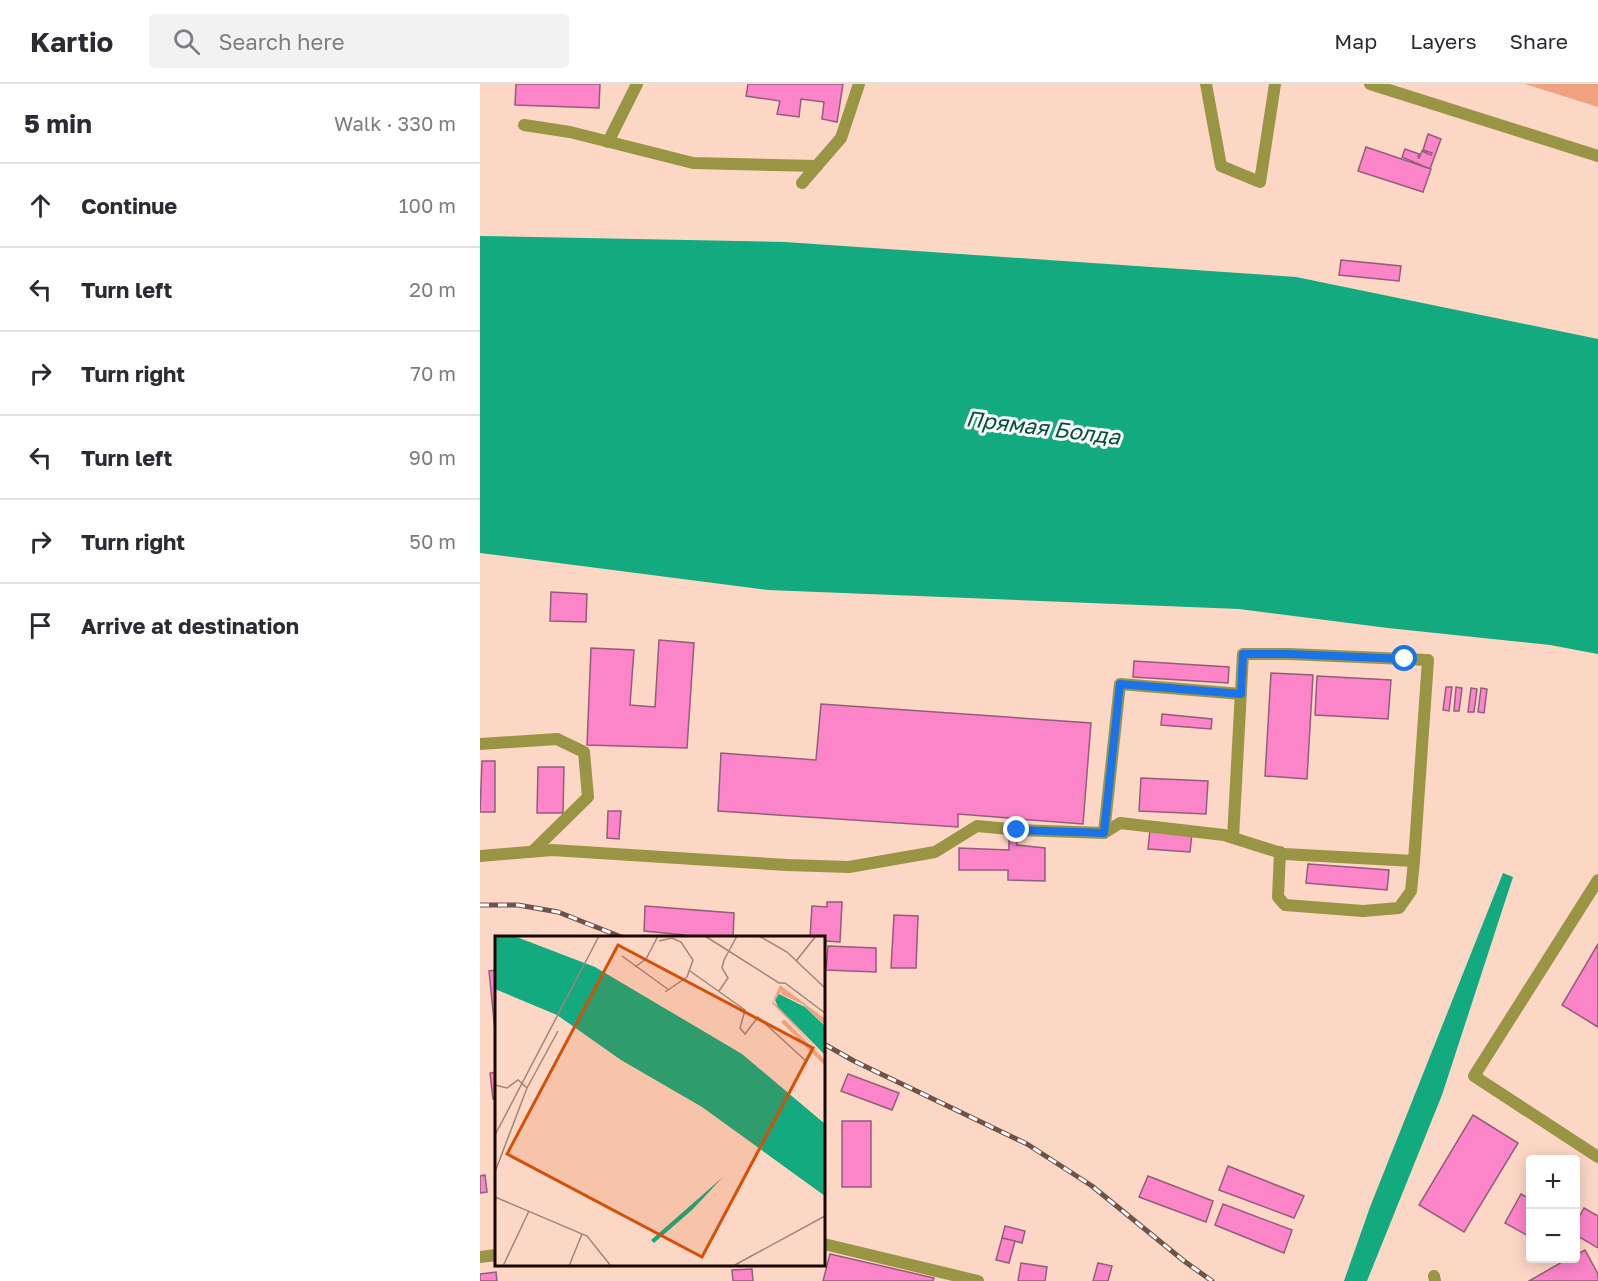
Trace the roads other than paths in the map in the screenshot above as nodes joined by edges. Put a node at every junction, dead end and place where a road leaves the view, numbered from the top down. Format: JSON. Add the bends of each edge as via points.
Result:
{"nodes":[{"id":1,"x":637,"y":84,"type":"edge"},
{"id":2,"x":859,"y":84,"type":"edge"},
{"id":3,"x":1206,"y":84,"type":"edge"},
{"id":4,"x":1275,"y":84,"type":"edge"},
{"id":5,"x":1370,"y":84,"type":"edge"},
{"id":6,"x":524,"y":125,"type":"dead end"},
{"id":7,"x":608,"y":142,"type":"junction"},
{"id":8,"x":1598,"y":156,"type":"edge"},
{"id":9,"x":817,"y":166,"type":"junction"},
{"id":10,"x":802,"y":183,"type":"dead end"},
{"id":11,"x":1241,"y":694,"type":"junction"},
{"id":12,"x":480,"y":744,"type":"edge"},
{"id":13,"x":1104,"y":833,"type":"junction"},
{"id":14,"x":1233,"y":838,"type":"junction"},
{"id":15,"x":533,"y":851,"type":"junction"},
{"id":16,"x":1280,"y":852,"type":"junction"},
{"id":17,"x":480,"y":856,"type":"edge"},
{"id":18,"x":1414,"y":861,"type":"junction"},
{"id":19,"x":1598,"y":880,"type":"edge"},
{"id":20,"x":1598,"y":1157,"type":"edge"},
{"id":21,"x":825,"y":1244,"type":"edge"},
{"id":22,"x":495,"y":1255,"type":"edge"},
{"id":23,"x":480,"y":1257,"type":"edge"},
{"id":24,"x":978,"y":1281,"type":"edge"}],
"edges":[{"from":1,"to":7,"type":"street"},
{"from":2,"to":9,"type":"street","via":[[841,138]]},
{"from":3,"to":4,"type":"street","via":[[1221,166],[1260,182]]},
{"from":5,"to":8,"type":"street"},
{"from":6,"to":7,"type":"street"},
{"from":7,"to":9,"type":"street","via":[[693,163]]},
{"from":9,"to":10,"type":"street"},
{"from":11,"to":13,"type":"street","via":[[1120,684]]},
{"from":11,"to":14,"type":"street"},
{"from":11,"to":18,"type":"street","via":[[1243,654],[1428,660]]},
{"from":12,"to":15,"type":"street","via":[[557,739],[584,752],[588,797]]},
{"from":13,"to":14,"type":"street","via":[[1120,823]]},
{"from":13,"to":15,"type":"street","via":[[977,826],[935,852],[849,867]]},
{"from":14,"to":16,"type":"street"},
{"from":15,"to":17,"type":"street"},
{"from":16,"to":18,"type":"street"},
{"from":16,"to":18,"type":"street","via":[[1278,897],[1285,905],[1363,911],[1398,908],[1411,891]]},
{"from":19,"to":20,"type":"street","via":[[1474,1076]]},
{"from":21,"to":24,"type":"street"},
{"from":22,"to":23,"type":"street"}]}
